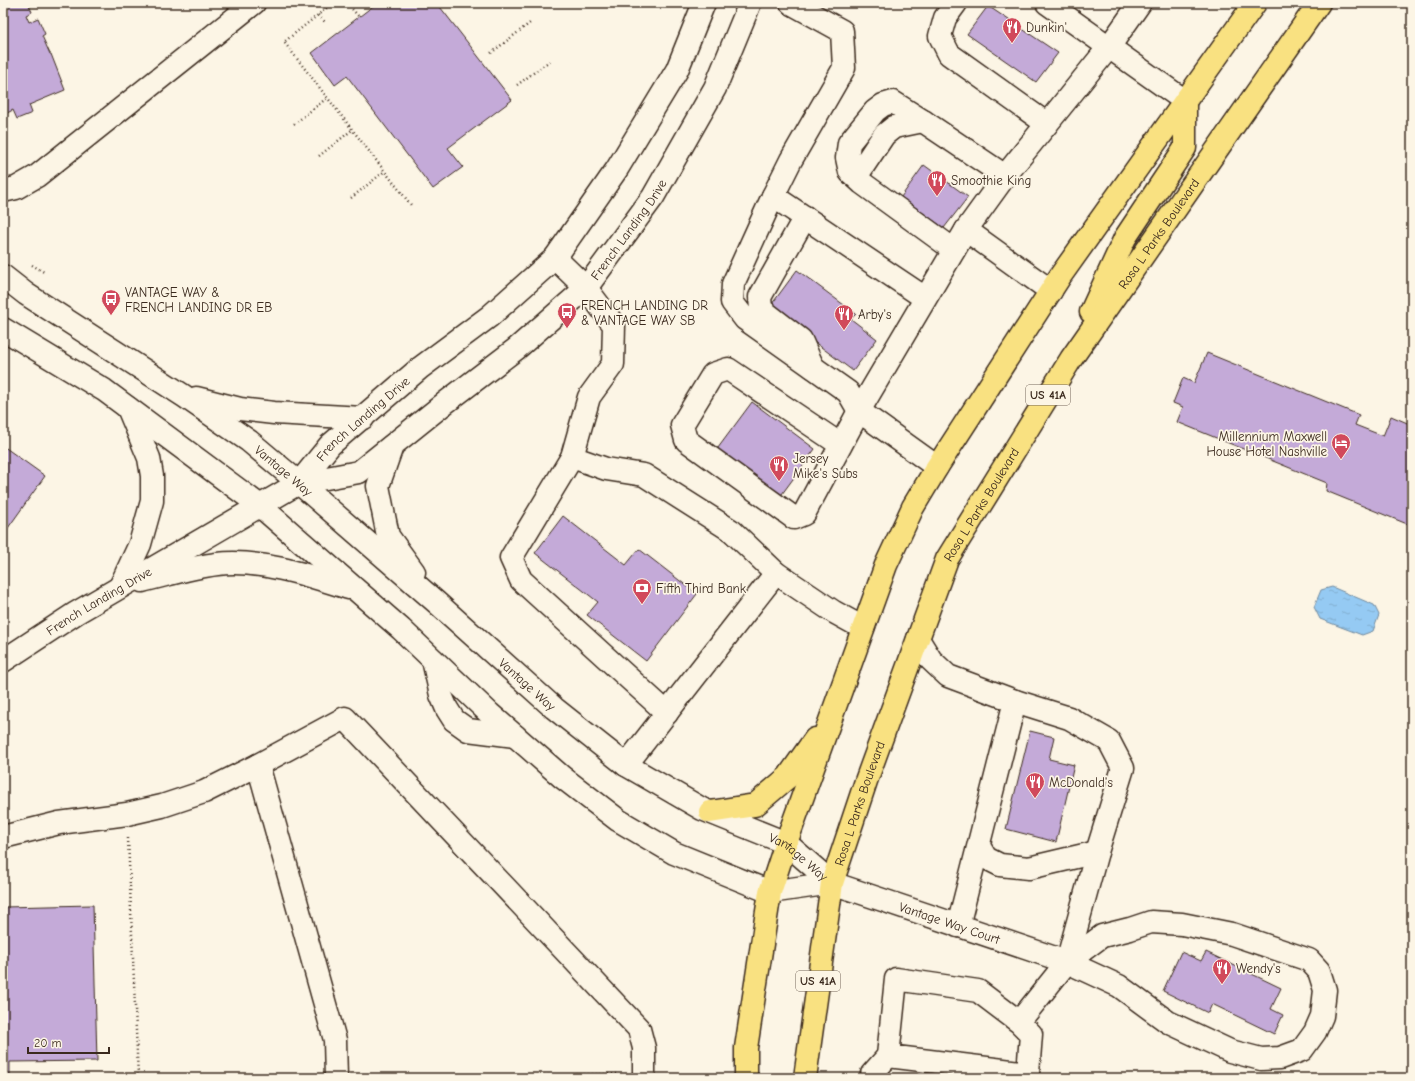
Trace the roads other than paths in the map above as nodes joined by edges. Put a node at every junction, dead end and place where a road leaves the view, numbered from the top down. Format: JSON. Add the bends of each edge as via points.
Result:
{"nodes":[{"id":1,"x":254,"y":3,"type":"edge"},
{"id":2,"x":704,"y":3,"type":"edge"},
{"id":3,"x":750,"y":3,"type":"edge"},
{"id":4,"x":791,"y":3,"type":"edge"},
{"id":5,"x":956,"y":3,"type":"edge"},
{"id":6,"x":1047,"y":3,"type":"edge"},
{"id":7,"x":1255,"y":3,"type":"edge"},
{"id":8,"x":1319,"y":3,"type":"edge"},
{"id":9,"x":1136,"y":4,"type":"edge"},
{"id":10,"x":1109,"y":47,"type":"junction"},
{"id":11,"x":1186,"y":101,"type":"junction"},
{"id":12,"x":1047,"y":124,"type":"junction"},
{"id":13,"x":1005,"y":176,"type":"junction"},
{"id":14,"x":3,"y":191,"type":"edge"},
{"id":15,"x":773,"y":196,"type":"junction"},
{"id":16,"x":804,"y":217,"type":"junction"},
{"id":17,"x":966,"y":230,"type":"junction"},
{"id":18,"x":954,"y":250,"type":"junction"},
{"id":19,"x":555,"y":258,"type":"junction"},
{"id":20,"x":3,"y":276,"type":"edge"},
{"id":21,"x":586,"y":288,"type":"junction"},
{"id":22,"x":1051,"y":290,"type":"junction"},
{"id":23,"x":925,"y":298,"type":"junction"},
{"id":24,"x":3,"y":329,"type":"edge"},
{"id":25,"x":1066,"y":366,"type":"junction"},
{"id":26,"x":813,"y":367,"type":"junction"},
{"id":27,"x":184,"y":396,"type":"junction"},
{"id":28,"x":128,"y":408,"type":"junction"},
{"id":29,"x":859,"y":411,"type":"junction"},
{"id":30,"x":363,"y":418,"type":"junction"},
{"id":31,"x":841,"y":445,"type":"junction"},
{"id":32,"x":392,"y":446,"type":"junction"},
{"id":33,"x":572,"y":456,"type":"junction"},
{"id":34,"x":937,"y":467,"type":"junction"},
{"id":35,"x":299,"y":483,"type":"junction"},
{"id":36,"x":259,"y":505,"type":"junction"},
{"id":37,"x":776,"y":573,"type":"junction"},
{"id":38,"x":120,"y":587,"type":"junction"},
{"id":39,"x":358,"y":591,"type":"junction"},
{"id":40,"x":436,"y":602,"type":"junction"},
{"id":41,"x":863,"y":628,"type":"junction"},
{"id":42,"x":918,"y":639,"type":"junction"},
{"id":43,"x":433,"y":660,"type":"junction"},
{"id":44,"x":3,"y":661,"type":"edge"},
{"id":45,"x":1015,"y":701,"type":"junction"},
{"id":46,"x":833,"y":711,"type":"junction"},
{"id":47,"x":667,"y":713,"type":"junction"},
{"id":48,"x":515,"y":736,"type":"junction"},
{"id":49,"x":258,"y":765,"type":"junction"},
{"id":50,"x":626,"y":765,"type":"junction"},
{"id":51,"x":710,"y":812,"type":"junction"},
{"id":52,"x":3,"y":837,"type":"edge"},
{"id":53,"x":786,"y":843,"type":"junction"},
{"id":54,"x":979,"y":846,"type":"junction"},
{"id":55,"x":1097,"y":852,"type":"junction"},
{"id":56,"x":832,"y":883,"type":"junction"},
{"id":57,"x":770,"y":892,"type":"junction"},
{"id":58,"x":958,"y":926,"type":"junction"},
{"id":59,"x":1067,"y":962,"type":"junction"},
{"id":60,"x":1019,"y":1022,"type":"junction"},
{"id":61,"x":888,"y":1056,"type":"junction"},
{"id":62,"x":1028,"y":1075,"type":"edge"},
{"id":63,"x":644,"y":1076,"type":"edge"},
{"id":64,"x":336,"y":1078,"type":"edge"},
{"id":65,"x":746,"y":1078,"type":"edge"},
{"id":66,"x":805,"y":1078,"type":"edge"},
{"id":67,"x":872,"y":1078,"type":"edge"}],
"edges":[{"from":1,"to":14,"type":"street","via":[[37,176],[16,188]]},
{"from":2,"to":19,"type":"street","name":"French Landing Drive","via":[[677,70],[617,169]]},
{"from":3,"to":21,"type":"street","name":"French Landing Drive","via":[[715,88],[653,197]]},
{"from":4,"to":15,"type":"street","via":[[842,31],[844,68]]},
{"from":5,"to":12,"type":"street","via":[[945,18],[940,36],[949,54]]},
{"from":6,"to":10,"type":"street"},
{"from":7,"to":11,"type":"main road"},
{"from":8,"to":25,"type":"main road","name":"Rosa L Parks Boulevard","number":"US 41A"},
{"from":9,"to":10,"type":"street"},
{"from":10,"to":11,"type":"street"},
{"from":10,"to":12,"type":"street"},
{"from":11,"to":22,"type":"main road"},
{"from":11,"to":25,"type":"main road","via":[[1185,148],[1125,238]]},
{"from":12,"to":13,"type":"street"},
{"from":13,"to":17,"type":"street"},
{"from":13,"to":18,"type":"street","via":[[893,102],[879,108],[849,143],[847,158],[850,172]]},
{"from":15,"to":16,"type":"street"},
{"from":15,"to":26,"type":"street","via":[[733,284],[732,302],[745,319]]},
{"from":16,"to":23,"type":"street"},
{"from":16,"to":26,"type":"street","via":[[760,297],[761,308],[801,340]]},
{"from":17,"to":18,"type":"street"},
{"from":17,"to":22,"type":"street"},
{"from":18,"to":23,"type":"street"},
{"from":19,"to":21,"type":"street"},
{"from":19,"to":30,"type":"street","name":"French Landing Drive","via":[[490,316],[420,368]]},
{"from":20,"to":27,"type":"street","name":"Vantage Way","via":[[26,294]]},
{"from":21,"to":32,"type":"street","name":"French Landing Drive","via":[[516,349]]},
{"from":21,"to":33,"type":"street","via":[[614,325],[612,364],[589,397]]},
{"from":22,"to":34,"type":"main road"},
{"from":23,"to":29,"type":"street"},
{"from":24,"to":28,"type":"street","via":[[104,390]]},
{"from":25,"to":42,"type":"main road","name":"Rosa L Parks Boulevard","number":"US 41A","via":[[947,559]]},
{"from":26,"to":29,"type":"street","via":[[848,392]]},
{"from":27,"to":30,"type":"street","via":[[240,409]]},
{"from":27,"to":35,"type":"street","name":"Vantage Way","via":[[249,441]]},
{"from":28,"to":36,"type":"street"},
{"from":28,"to":38,"type":"street","via":[[149,458],[152,501],[140,544]]},
{"from":29,"to":31,"type":"street"},
{"from":29,"to":34,"type":"street"},
{"from":30,"to":35,"type":"street","name":"French Landing Drive","via":[[330,445]]},
{"from":31,"to":31,"type":"street","via":[[804,514],[794,518],[686,440],[682,425],[713,374],[728,369]]},
{"from":32,"to":35,"type":"street","name":"French Landing Drive","via":[[359,472]]},
{"from":32,"to":40,"type":"street","via":[[378,486],[388,536]]},
{"from":33,"to":37,"type":"street","via":[[606,469],[644,474],[732,531]]},
{"from":33,"to":47,"type":"street","via":[[511,558],[521,580]]},
{"from":34,"to":41,"type":"main road","via":[[913,507],[886,565]]},
{"from":35,"to":36,"type":"street","name":"French Landing Drive"},
{"from":35,"to":40,"type":"street","name":"Vantage Way"},
{"from":36,"to":38,"type":"street","name":"French Landing Drive"},
{"from":36,"to":39,"type":"street"},
{"from":37,"to":41,"type":"street"},
{"from":37,"to":47,"type":"street"},
{"from":38,"to":39,"type":"street","via":[[217,564],[248,563],[304,573]]},
{"from":38,"to":44,"type":"street","name":"French Landing Drive"},
{"from":39,"to":43,"type":"street"},
{"from":40,"to":50,"type":"street","name":"Vantage Way","via":[[554,708]]},
{"from":41,"to":46,"type":"main road"},
{"from":42,"to":45,"type":"street","via":[[931,660],[948,676]]},
{"from":42,"to":56,"type":"main road","name":"Rosa L Parks Boulevard","number":"US 41A"},
{"from":43,"to":48,"type":"street"},
{"from":43,"to":48,"type":"street","via":[[441,695],[454,720],[468,730]]},
{"from":45,"to":54,"type":"street"},
{"from":45,"to":55,"type":"street","via":[[1069,718],[1108,741],[1123,768]]},
{"from":46,"to":51,"type":"main road","via":[[788,777],[763,800],[755,805]]},
{"from":46,"to":53,"type":"main road"},
{"from":47,"to":50,"type":"street"},
{"from":48,"to":57,"type":"street","via":[[562,777],[618,820],[674,853]]},
{"from":49,"to":52,"type":"street","via":[[204,792],[162,806],[127,814],[59,823]]},
{"from":49,"to":63,"type":"street","via":[[345,718],[638,1029],[644,1048]]},
{"from":49,"to":64,"type":"street","via":[[335,1040]]},
{"from":50,"to":51,"type":"street","name":"Vantage Way"},
{"from":51,"to":53,"type":"street","name":"Vantage Way"},
{"from":53,"to":56,"type":"street","name":"Vantage Way"},
{"from":53,"to":57,"type":"main road"},
{"from":54,"to":55,"type":"street","via":[[986,858],[1000,866],[1029,868]]},
{"from":54,"to":58,"type":"street"},
{"from":55,"to":59,"type":"street"},
{"from":56,"to":57,"type":"street","name":"Vantage Way"},
{"from":56,"to":58,"type":"street","name":"Vantage Way Court"},
{"from":56,"to":66,"type":"main road","name":"Rosa L Parks Boulevard","number":"US 41A"},
{"from":57,"to":65,"type":"main road","via":[[746,1048]]},
{"from":58,"to":59,"type":"street","name":"Vantage Way Court"},
{"from":59,"to":59,"type":"street","via":[[1119,986],[1168,1022],[1230,1051],[1261,1059],[1280,1058],[1302,1050],[1315,1032],[1322,1016],[1325,990],[1319,971],[1309,960],[1232,934],[1182,924],[1151,922],[1102,936]]},
{"from":59,"to":60,"type":"street"},
{"from":60,"to":61,"type":"street","via":[[978,990],[896,979]]},
{"from":60,"to":62,"type":"street","via":[[1031,1034]]},
{"from":61,"to":62,"type":"street"},
{"from":61,"to":67,"type":"street","via":[[872,1074]]}]}
